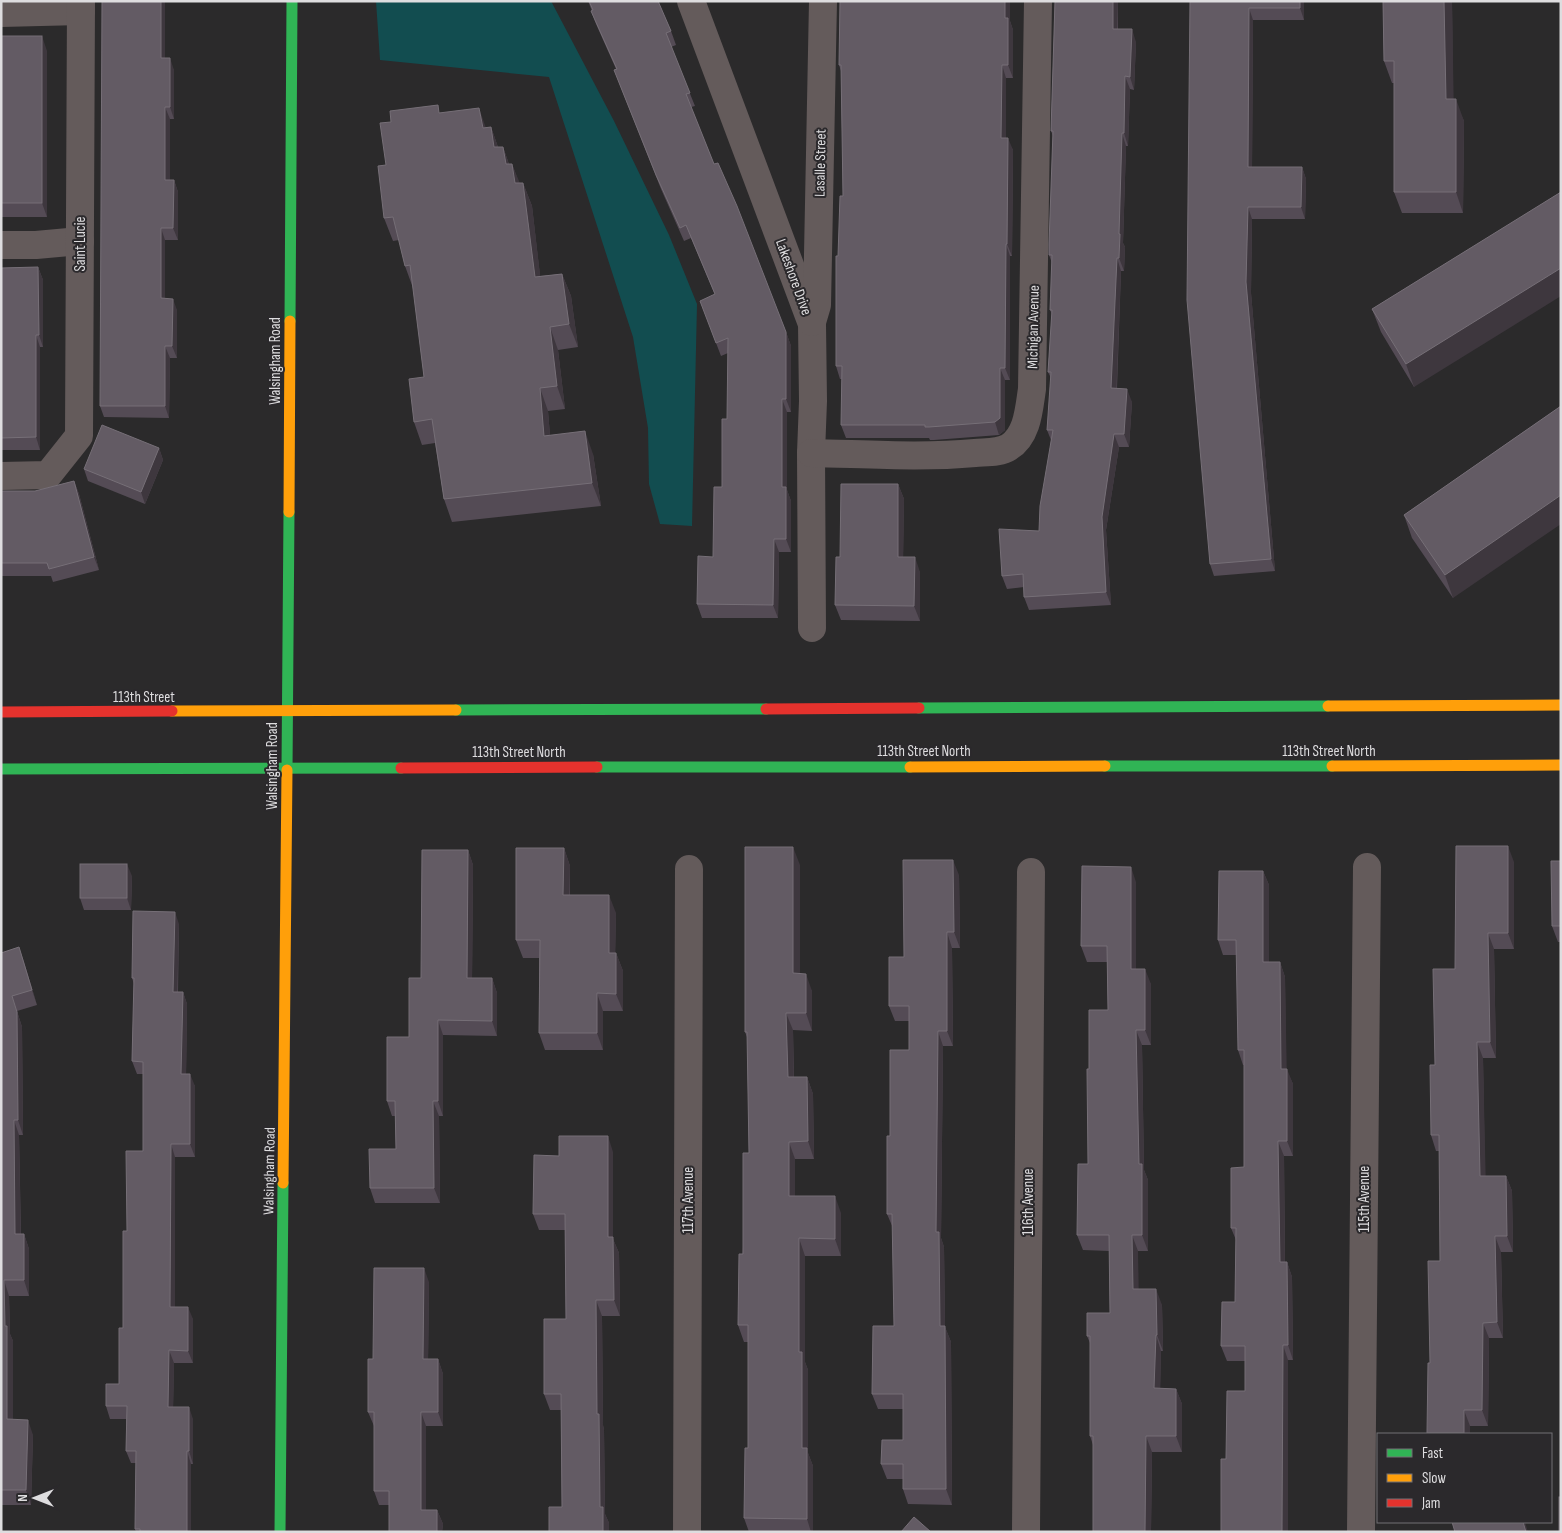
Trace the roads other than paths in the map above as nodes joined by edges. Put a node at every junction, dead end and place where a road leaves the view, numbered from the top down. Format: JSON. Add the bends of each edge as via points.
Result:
{"nodes":[{"id":1,"x":292,"y":1,"type":"edge"},
{"id":2,"x":691,"y":1,"type":"edge"},
{"id":3,"x":823,"y":1,"type":"edge"},
{"id":4,"x":1038,"y":1,"type":"edge"},
{"id":5,"x":81,"y":6,"type":"edge"},
{"id":6,"x":1,"y":13,"type":"edge"},
{"id":7,"x":80,"y":241,"type":"junction"},
{"id":8,"x":1,"y":245,"type":"edge"},
{"id":9,"x":812,"y":324,"type":"junction"},
{"id":10,"x":811,"y":453,"type":"junction"},
{"id":11,"x":1,"y":476,"type":"edge"},
{"id":12,"x":812,"y":628,"type":"dead end"},
{"id":13,"x":1561,"y":705,"type":"edge"},
{"id":14,"x":288,"y":711,"type":"junction"},
{"id":15,"x":1,"y":712,"type":"edge"},
{"id":16,"x":1561,"y":765,"type":"edge"},
{"id":17,"x":287,"y":767,"type":"junction"},
{"id":18,"x":1,"y":769,"type":"edge"},
{"id":19,"x":1367,"y":867,"type":"dead end"},
{"id":20,"x":689,"y":868,"type":"dead end"},
{"id":21,"x":1031,"y":872,"type":"dead end"},
{"id":22,"x":280,"y":1532,"type":"edge"},
{"id":23,"x":687,"y":1532,"type":"edge"},
{"id":24,"x":1026,"y":1532,"type":"edge"},
{"id":25,"x":1362,"y":1532,"type":"edge"}],
"edges":[{"from":1,"to":14,"type":"main road","name":"Walsingham Road"},
{"from":2,"to":9,"type":"street","name":"Lakeshore Drive"},
{"from":3,"to":9,"type":"street","name":"Lasalle Street","via":[[817,305]]},
{"from":4,"to":10,"type":"street","name":"Michigan Avenue","via":[[1032,389],[1022,434],[1009,447],[955,455]]},
{"from":5,"to":6,"type":"street"},
{"from":5,"to":7,"type":"street","name":"Saint Lucie"},
{"from":7,"to":8,"type":"street"},
{"from":7,"to":11,"type":"street","name":"Saint Lucie","via":[[79,436],[48,476]]},
{"from":9,"to":10,"type":"street","name":"Lakeshore Drive","via":[[814,401]]},
{"from":10,"to":12,"type":"street","name":"Lakeshore Drive"},
{"from":13,"to":14,"type":"main road"},
{"from":14,"to":15,"type":"main road","name":"113th Street"},
{"from":14,"to":17,"type":"main road","name":"Walsingham Road"},
{"from":16,"to":17,"type":"main road","name":"113th Street North"},
{"from":17,"to":18,"type":"main road"},
{"from":17,"to":22,"type":"main road","name":"Walsingham Road"},
{"from":19,"to":25,"type":"street","name":"115th Avenue"},
{"from":20,"to":23,"type":"street","name":"117th Avenue"},
{"from":21,"to":24,"type":"street","name":"116th Avenue"}]}
